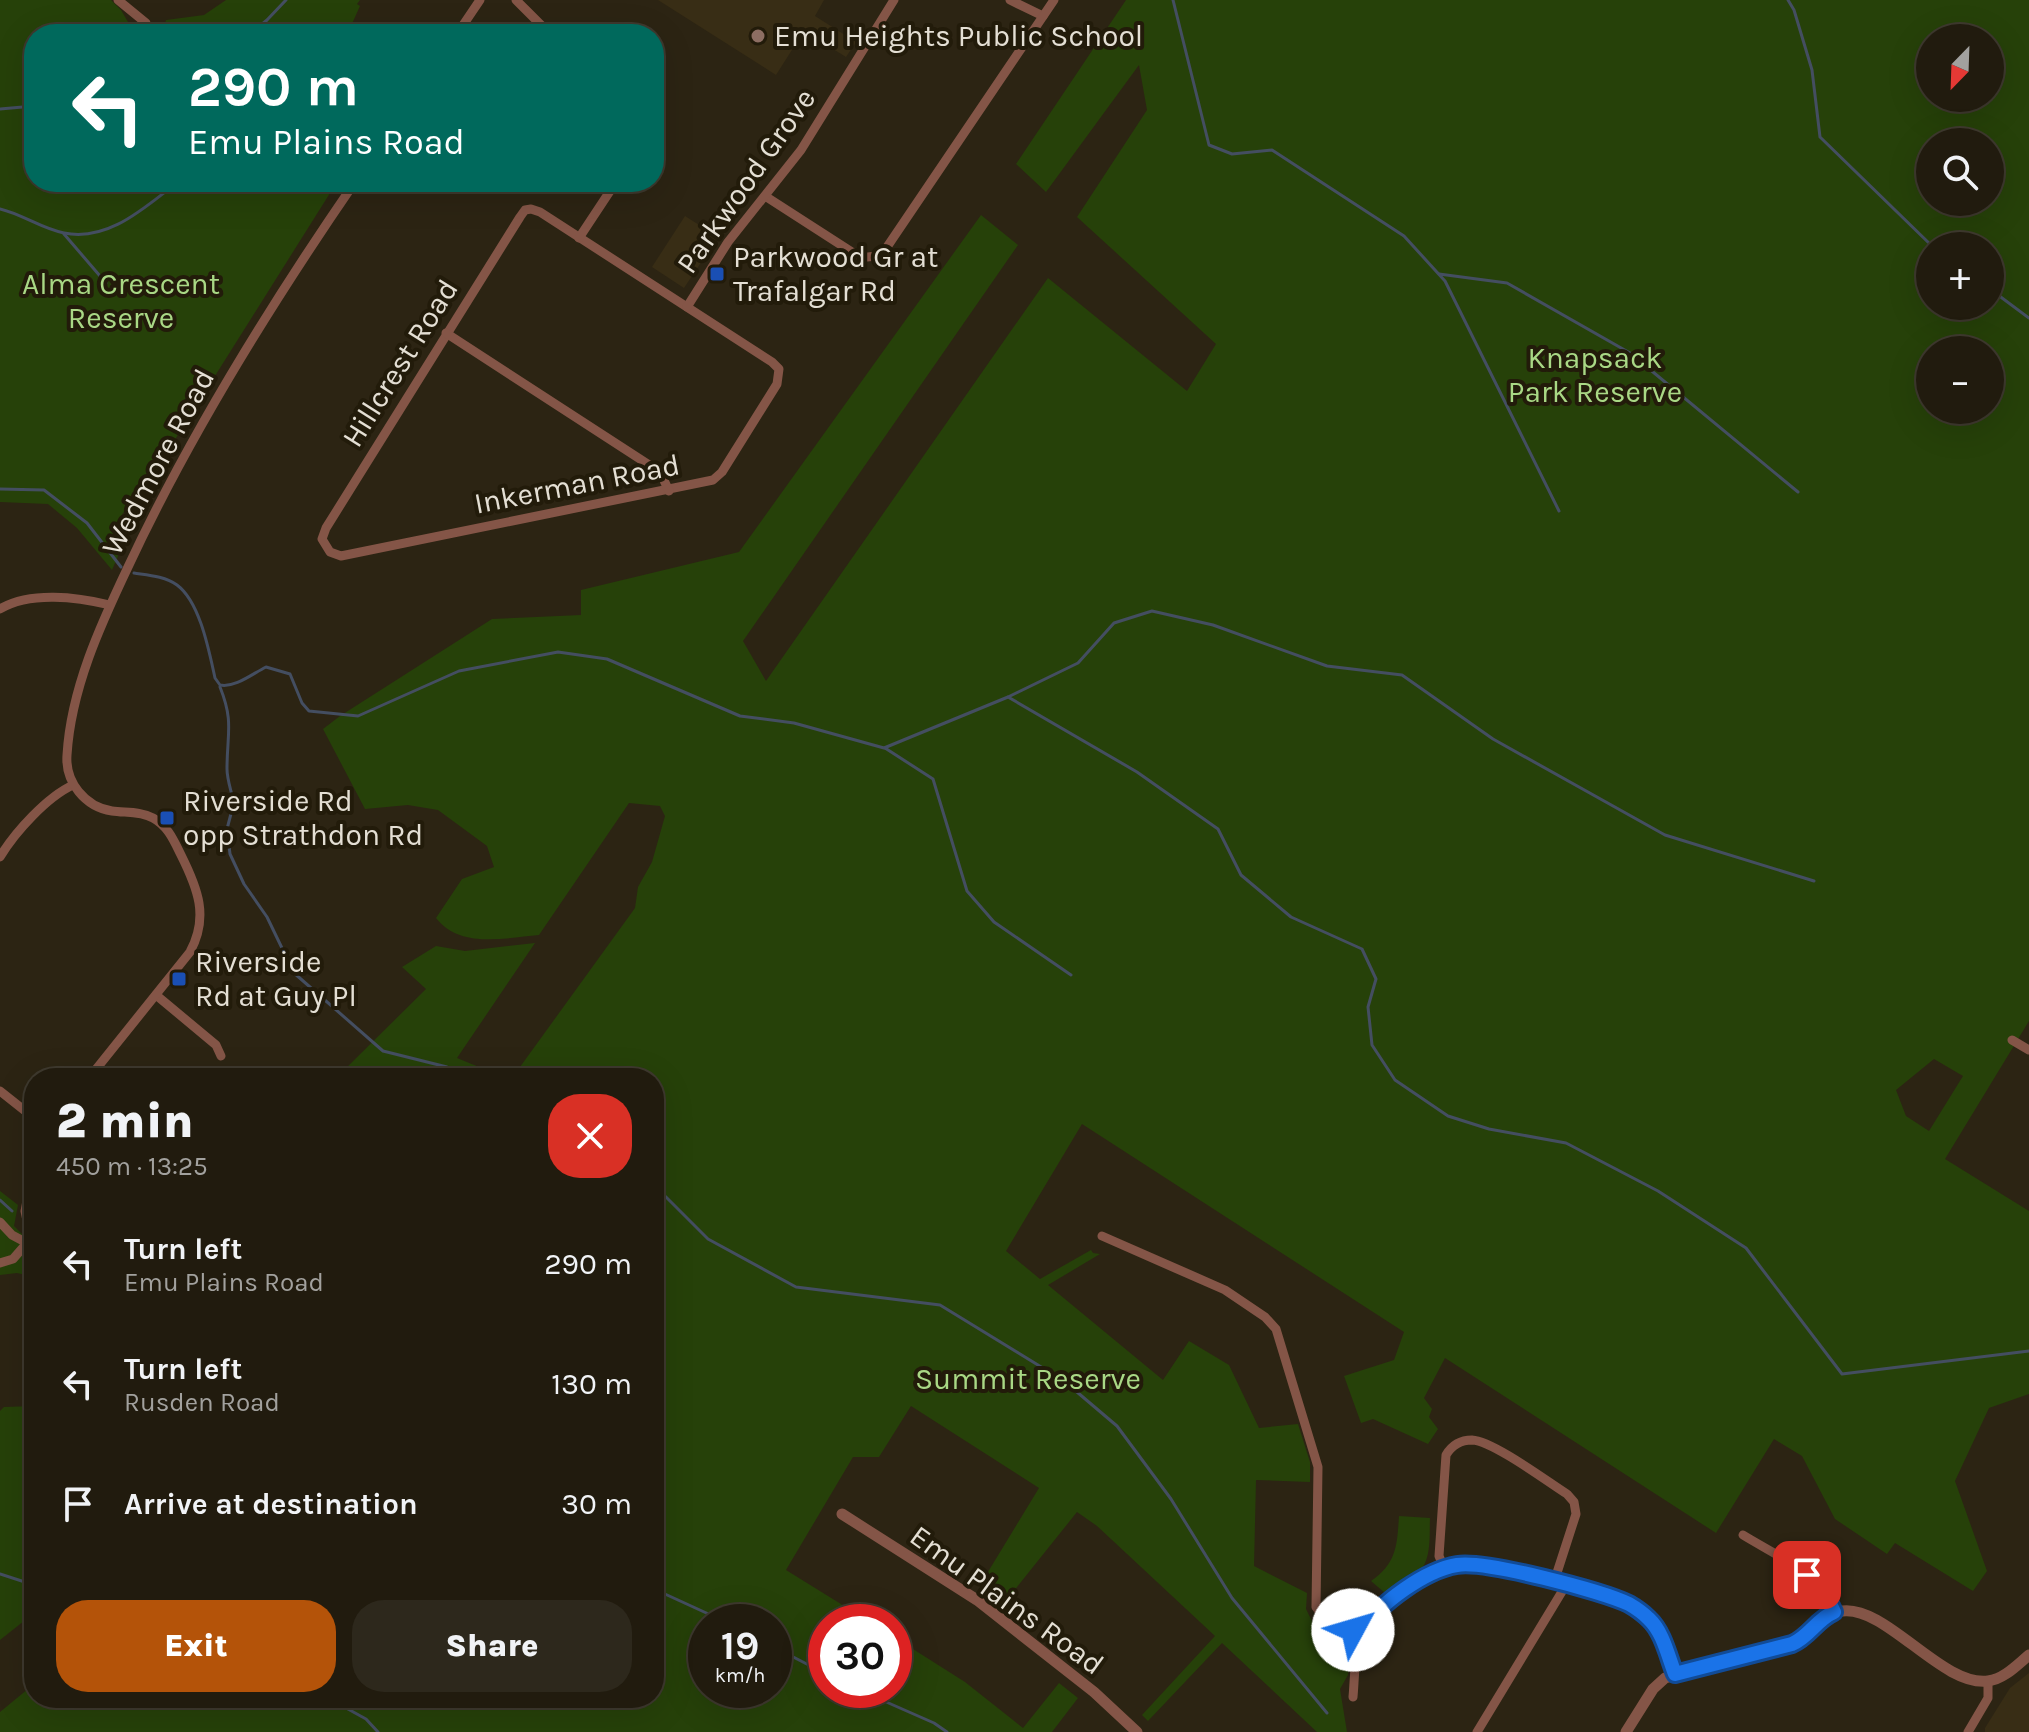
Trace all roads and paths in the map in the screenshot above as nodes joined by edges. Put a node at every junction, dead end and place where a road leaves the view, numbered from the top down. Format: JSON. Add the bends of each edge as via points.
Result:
{"nodes":[{"id":1,"x":118,"y":0,"type":"edge"},
{"id":2,"x":480,"y":0,"type":"edge"},
{"id":3,"x":516,"y":0,"type":"edge"},
{"id":4,"x":894,"y":0,"type":"edge"},
{"id":5,"x":1010,"y":0,"type":"edge"},
{"id":6,"x":1054,"y":0,"type":"edge"},
{"id":7,"x":1043,"y":16,"type":"junction"},
{"id":8,"x":146,"y":23,"type":"dead end"},
{"id":9,"x":464,"y":24,"type":"edge"},
{"id":10,"x":540,"y":24,"type":"edge"},
{"id":11,"x":349,"y":192,"type":"edge"},
{"id":12,"x":609,"y":192,"type":"edge"},
{"id":13,"x":765,"y":196,"type":"junction"},
{"id":14,"x":579,"y":238,"type":"junction"},
{"id":15,"x":687,"y":307,"type":"junction"},
{"id":16,"x":446,"y":333,"type":"junction"},
{"id":17,"x":669,"y":491,"type":"junction"},
{"id":18,"x":326,"y":549,"type":"joint"},
{"id":19,"x":110,"y":605,"type":"junction"},
{"id":20,"x":0,"y":609,"type":"edge"},
{"id":21,"x":73,"y":785,"type":"junction"},
{"id":22,"x":0,"y":857,"type":"edge"},
{"id":23,"x":156,"y":995,"type":"junction"},
{"id":24,"x":2012,"y":1040,"type":"dead end"},
{"id":25,"x":2029,"y":1050,"type":"edge"},
{"id":26,"x":221,"y":1056,"type":"dead end"},
{"id":27,"x":97,"y":1068,"type":"edge"},
{"id":28,"x":0,"y":1091,"type":"edge"},
{"id":29,"x":24,"y":1110,"type":"edge"},
{"id":30,"x":0,"y":1222,"type":"edge"},
{"id":31,"x":1102,"y":1236,"type":"dead end"},
{"id":32,"x":24,"y":1241,"type":"edge"},
{"id":33,"x":24,"y":1246,"type":"edge"},
{"id":34,"x":0,"y":1263,"type":"edge"},
{"id":35,"x":842,"y":1514,"type":"dead end"},
{"id":36,"x":1743,"y":1535,"type":"dead end"},
{"id":37,"x":1444,"y":1568,"type":"junction"},
{"id":38,"x":1554,"y":1582,"type":"junction"},
{"id":39,"x":1566,"y":1585,"type":"junction"},
{"id":40,"x":1834,"y":1612,"type":"junction"},
{"id":41,"x":1363,"y":1630,"type":"junction"},
{"id":42,"x":2029,"y":1655,"type":"edge"},
{"id":43,"x":1675,"y":1674,"type":"junction"},
{"id":44,"x":1988,"y":1681,"type":"junction"},
{"id":45,"x":1353,"y":1697,"type":"dead end"},
{"id":46,"x":1137,"y":1732,"type":"edge"},
{"id":47,"x":1477,"y":1732,"type":"edge"},
{"id":48,"x":1626,"y":1732,"type":"edge"},
{"id":49,"x":1968,"y":1732,"type":"edge"}],
"edges":[{"from":1,"to":8,"type":"street"},
{"from":2,"to":9,"type":"street"},
{"from":3,"to":10,"type":"street"},
{"from":4,"to":13,"type":"street","name":"Parkwood Grove","via":[[801,150]]},
{"from":5,"to":7,"type":"street"},
{"from":6,"to":7,"type":"street"},
{"from":7,"to":13,"type":"street","via":[[878,255],[855,254]]},
{"from":11,"to":19,"type":"street","name":"Wedmore Road","via":[[228,381]]},
{"from":12,"to":14,"type":"street"},
{"from":13,"to":15,"type":"street","name":"Parkwood Grove"},
{"from":14,"to":15,"type":"street"},
{"from":14,"to":16,"type":"street","name":"Hillcrest Road","via":[[540,212],[522,213]]},
{"from":15,"to":17,"type":"street","name":"Inkerman Road","via":[[780,371],[718,477]]},
{"from":16,"to":17,"type":"street","via":[[660,472]]},
{"from":16,"to":18,"type":"street","name":"Hillcrest Road","via":[[326,528]]},
{"from":17,"to":18,"type":"street","name":"Inkerman Road","via":[[341,556]]},
{"from":19,"to":20,"type":"street","via":[[34,598]]},
{"from":19,"to":21,"type":"street","name":"Wedmore Road","via":[[76,698],[66,756]]},
{"from":21,"to":22,"type":"street","via":[[22,827]]},
{"from":21,"to":23,"type":"street","via":[[105,810],[147,815],[163,825],[193,879],[201,909],[197,937]]},
{"from":23,"to":26,"type":"street","via":[[216,1045]]},
{"from":23,"to":27,"type":"street"},
{"from":24,"to":25,"type":"street"},
{"from":28,"to":29,"type":"street"},
{"from":30,"to":32,"type":"street"},
{"from":31,"to":41,"type":"street","via":[[1225,1290],[1274,1325],[1318,1467],[1316,1607],[1334,1624]]},
{"from":33,"to":34,"type":"street","via":[[13,1259]]},
{"from":35,"to":46,"type":"street","name":"Emu Plains Road","via":[[977,1600]]},
{"from":36,"to":40,"type":"street","via":[[1813,1579]]},
{"from":37,"to":38,"type":"street","via":[[1477,1564]]},
{"from":37,"to":38,"type":"street","via":[[1439,1556],[1446,1455],[1455,1445],[1476,1441],[1574,1502],[1576,1514]]},
{"from":37,"to":41,"type":"street","via":[[1385,1604]]},
{"from":38,"to":39,"type":"street"},
{"from":39,"to":43,"type":"street","via":[[1621,1601],[1645,1615],[1658,1631]]},
{"from":39,"to":47,"type":"street"},
{"from":40,"to":43,"type":"street","via":[[1792,1644]]},
{"from":40,"to":44,"type":"street","via":[[1863,1614],[1959,1675]]},
{"from":41,"to":45,"type":"street"},
{"from":42,"to":44,"type":"street","via":[[2005,1675]]},
{"from":43,"to":48,"type":"street","via":[[1657,1684]]},
{"from":44,"to":49,"type":"street","via":[[1988,1698]]}]}
